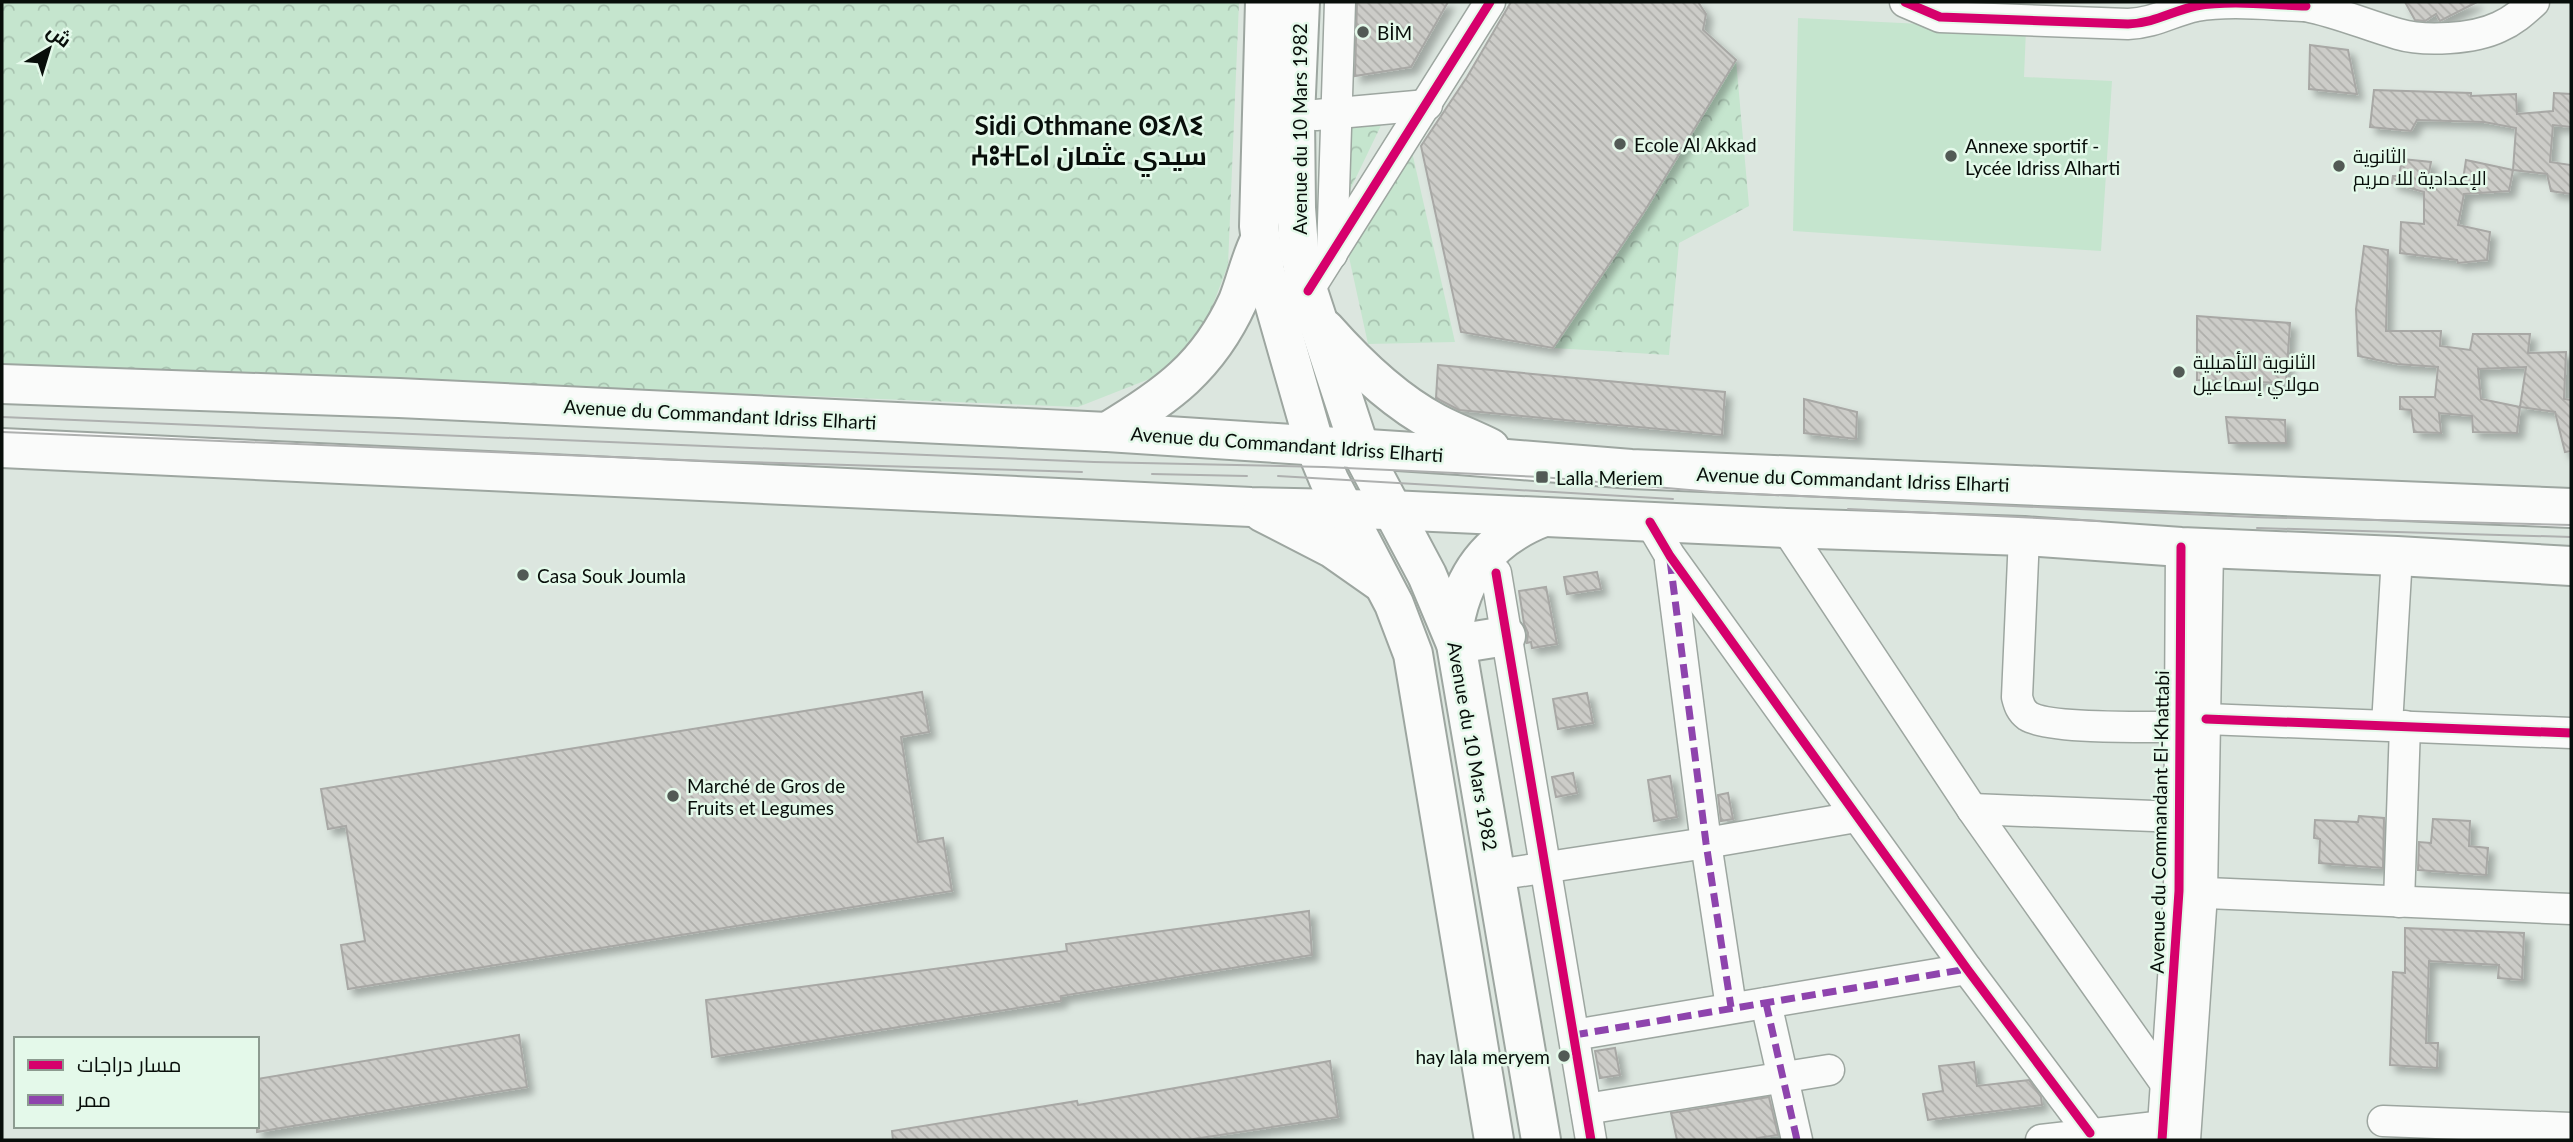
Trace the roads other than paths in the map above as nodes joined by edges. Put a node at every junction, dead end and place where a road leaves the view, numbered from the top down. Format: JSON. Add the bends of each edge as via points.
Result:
{"nodes":[{"id":1,"x":1265,"y":2,"type":"edge"},
{"id":2,"x":1300,"y":2,"type":"edge"},
{"id":3,"x":1340,"y":2,"type":"edge"},
{"id":4,"x":1490,"y":2,"type":"edge"},
{"id":5,"x":1905,"y":2,"type":"edge"},
{"id":6,"x":2534,"y":2,"type":"edge"},
{"id":7,"x":2305,"y":4,"type":"edge"},
{"id":8,"x":2188,"y":6,"type":"edge"},
{"id":9,"x":1427,"y":105,"type":"junction"},
{"id":10,"x":1336,"y":113,"type":"junction"},
{"id":11,"x":1295,"y":117,"type":"junction"},
{"id":12,"x":1260,"y":240,"type":"junction"},
{"id":13,"x":1332,"y":254,"type":"junction"},
{"id":14,"x":1312,"y":305,"type":"junction"},
{"id":15,"x":2,"y":384,"type":"edge"},
{"id":16,"x":1107,"y":432,"type":"junction"},
{"id":17,"x":1315,"y":446,"type":"junction"},
{"id":18,"x":2,"y":448,"type":"edge"},
{"id":19,"x":1360,"y":449,"type":"junction"},
{"id":20,"x":1516,"y":459,"type":"junction"},
{"id":21,"x":1251,"y":507,"type":"junction"},
{"id":22,"x":2571,"y":508,"type":"edge"},
{"id":23,"x":1344,"y":509,"type":"junction"},
{"id":24,"x":1390,"y":510,"type":"junction"},
{"id":25,"x":1544,"y":517,"type":"junction"},
{"id":26,"x":1650,"y":522,"type":"junction"},
{"id":27,"x":1786,"y":528,"type":"junction"},
{"id":28,"x":2024,"y":537,"type":"junction"},
{"id":29,"x":2195,"y":547,"type":"junction"},
{"id":30,"x":1670,"y":556,"type":"junction"},
{"id":31,"x":2397,"y":556,"type":"junction"},
{"id":32,"x":2571,"y":566,"type":"edge"},
{"id":33,"x":1496,"y":573,"type":"dead end"},
{"id":34,"x":1382,"y":583,"type":"junction"},
{"id":35,"x":1506,"y":636,"type":"junction"},
{"id":36,"x":1454,"y":639,"type":"junction"},
{"id":37,"x":2193,"y":723,"type":"junction"},
{"id":38,"x":2396,"y":726,"type":"junction"},
{"id":39,"x":2571,"y":733,"type":"edge"},
{"id":40,"x":1972,"y":809,"type":"junction"},
{"id":41,"x":1856,"y":817,"type":"junction"},
{"id":42,"x":2179,"y":817,"type":"junction"},
{"id":43,"x":1706,"y":843,"type":"junction"},
{"id":44,"x":1547,"y":868,"type":"junction"},
{"id":45,"x":1496,"y":874,"type":"junction"},
{"id":46,"x":2190,"y":892,"type":"junction"},
{"id":47,"x":2399,"y":902,"type":"junction"},
{"id":48,"x":2571,"y":909,"type":"edge"},
{"id":49,"x":1967,"y":969,"type":"junction"},
{"id":50,"x":1766,"y":1003,"type":"junction"},
{"id":51,"x":1731,"y":1007,"type":"junction"},
{"id":52,"x":1574,"y":1035,"type":"junction"},
{"id":53,"x":1829,"y":1070,"type":"dead end"},
{"id":54,"x":1784,"y":1078,"type":"junction"},
{"id":55,"x":2166,"y":1084,"type":"junction"},
{"id":56,"x":1586,"y":1109,"type":"junction"},
{"id":57,"x":2383,"y":1121,"type":"dead end"},
{"id":58,"x":2174,"y":1132,"type":"edge"},
{"id":59,"x":2570,"y":1132,"type":"edge"},
{"id":60,"x":2090,"y":1133,"type":"junction"},
{"id":61,"x":1494,"y":1140,"type":"edge"},
{"id":62,"x":1541,"y":1140,"type":"edge"},
{"id":63,"x":1591,"y":1140,"type":"edge"},
{"id":64,"x":1797,"y":1140,"type":"edge"},
{"id":65,"x":2041,"y":1140,"type":"edge"}],
"edges":[{"from":1,"to":12,"type":"main road","name":"Avenue du 10 Mars 1982"},
{"from":2,"to":11,"type":"main road","name":"Avenue du 10 Mars 1982"},
{"from":3,"to":10,"type":"street"},
{"from":4,"to":9,"type":"street"},
{"from":5,"to":8,"type":"street","via":[[1940,17],[2071,23],[2146,23]]},
{"from":6,"to":7,"type":"street","via":[[2497,28],[2439,39],[2401,35]]},
{"from":7,"to":8,"type":"street"},
{"from":9,"to":10,"type":"street"},
{"from":9,"to":13,"type":"street"},
{"from":10,"to":11,"type":"street"},
{"from":10,"to":13,"type":"street"},
{"from":11,"to":14,"type":"main road","name":"Avenue du 10 Mars 1982","via":[[1296,220]]},
{"from":12,"to":16,"type":"main road","via":[[1234,308],[1205,355],[1175,388]]},
{"from":12,"to":17,"type":"main road","name":"Avenue du 10 Mars 1982"},
{"from":13,"to":14,"type":"street"},
{"from":14,"to":19,"type":"main road","name":"Avenue du 10 Mars 1982"},
{"from":14,"to":20,"type":"main road","via":[[1363,368],[1411,407],[1435,423]]},
{"from":15,"to":16,"type":"main road","name":"Avenue du Commandant Idriss Elharti"},
{"from":16,"to":17,"type":"main road","name":"Avenue du Commandant Idriss Elharti"},
{"from":17,"to":19,"type":"main road","name":"Avenue du Commandant Idriss Elharti"},
{"from":17,"to":23,"type":"main road","name":"Avenue du 10 Mars 1982"},
{"from":18,"to":21,"type":"main road"},
{"from":19,"to":20,"type":"main road","name":"Avenue du Commandant Idriss Elharti"},
{"from":19,"to":24,"type":"main road","name":"Avenue du 10 Mars 1982"},
{"from":20,"to":22,"type":"main road","name":"Avenue du Commandant Idriss Elharti","via":[[1645,470]]},
{"from":21,"to":23,"type":"main road"},
{"from":21,"to":34,"type":"main road","via":[[1315,538]]},
{"from":23,"to":24,"type":"main road"},
{"from":23,"to":34,"type":"main road","name":"Avenue du 10 Mars 1982"},
{"from":24,"to":25,"type":"main road"},
{"from":24,"to":36,"type":"main road","name":"Avenue du 10 Mars 1982","via":[[1427,575]]},
{"from":25,"to":26,"type":"main road"},
{"from":25,"to":36,"type":"main road","via":[[1508,534],[1480,561],[1461,596]]},
{"from":26,"to":27,"type":"main road"},
{"from":26,"to":30,"type":"street"},
{"from":27,"to":28,"type":"main road"},
{"from":27,"to":40,"type":"street"},
{"from":28,"to":29,"type":"main road"},
{"from":28,"to":37,"type":"street","via":[[2017,697],[2025,715],[2119,727]]},
{"from":29,"to":31,"type":"main road"},
{"from":29,"to":37,"type":"street","name":"Avenue du Commandant El-Khattabi"},
{"from":30,"to":41,"type":"street"},
{"from":30,"to":43,"type":"street"},
{"from":31,"to":32,"type":"main road"},
{"from":31,"to":38,"type":"street"},
{"from":33,"to":35,"type":"street"},
{"from":34,"to":61,"type":"main road","name":"Avenue du 10 Mars 1982","via":[[1413,654]]},
{"from":35,"to":36,"type":"main road"},
{"from":35,"to":44,"type":"street"},
{"from":36,"to":45,"type":"main road","name":"Avenue du 10 Mars 1982"},
{"from":37,"to":38,"type":"street"},
{"from":37,"to":42,"type":"street","name":"Avenue du Commandant El-Khattabi"},
{"from":37,"to":46,"type":"street","name":"Avenue du Commandant El-Khattabi"},
{"from":38,"to":39,"type":"street"},
{"from":38,"to":47,"type":"street"},
{"from":40,"to":42,"type":"street"},
{"from":40,"to":55,"type":"street"},
{"from":41,"to":43,"type":"street"},
{"from":41,"to":49,"type":"street"},
{"from":42,"to":46,"type":"street","name":"Avenue du Commandant El-Khattabi"},
{"from":43,"to":44,"type":"street"},
{"from":43,"to":51,"type":"street"},
{"from":44,"to":45,"type":"street"},
{"from":44,"to":52,"type":"street"},
{"from":45,"to":62,"type":"main road","name":"Avenue du 10 Mars 1982"},
{"from":46,"to":47,"type":"street"},
{"from":46,"to":55,"type":"street","name":"Avenue du Commandant El-Khattabi"},
{"from":46,"to":58,"type":"street","name":"Avenue du Commandant El-Khattabi"},
{"from":47,"to":48,"type":"street"},
{"from":49,"to":50,"type":"street"},
{"from":49,"to":60,"type":"street"},
{"from":50,"to":51,"type":"street"},
{"from":50,"to":54,"type":"street"},
{"from":51,"to":52,"type":"street"},
{"from":52,"to":56,"type":"street"},
{"from":53,"to":54,"type":"street"},
{"from":54,"to":56,"type":"street"},
{"from":54,"to":64,"type":"street"},
{"from":55,"to":58,"type":"street","name":"Avenue du Commandant El-Khattabi"},
{"from":56,"to":63,"type":"street"},
{"from":57,"to":59,"type":"street"},
{"from":58,"to":60,"type":"street"},
{"from":60,"to":65,"type":"street"}]}
